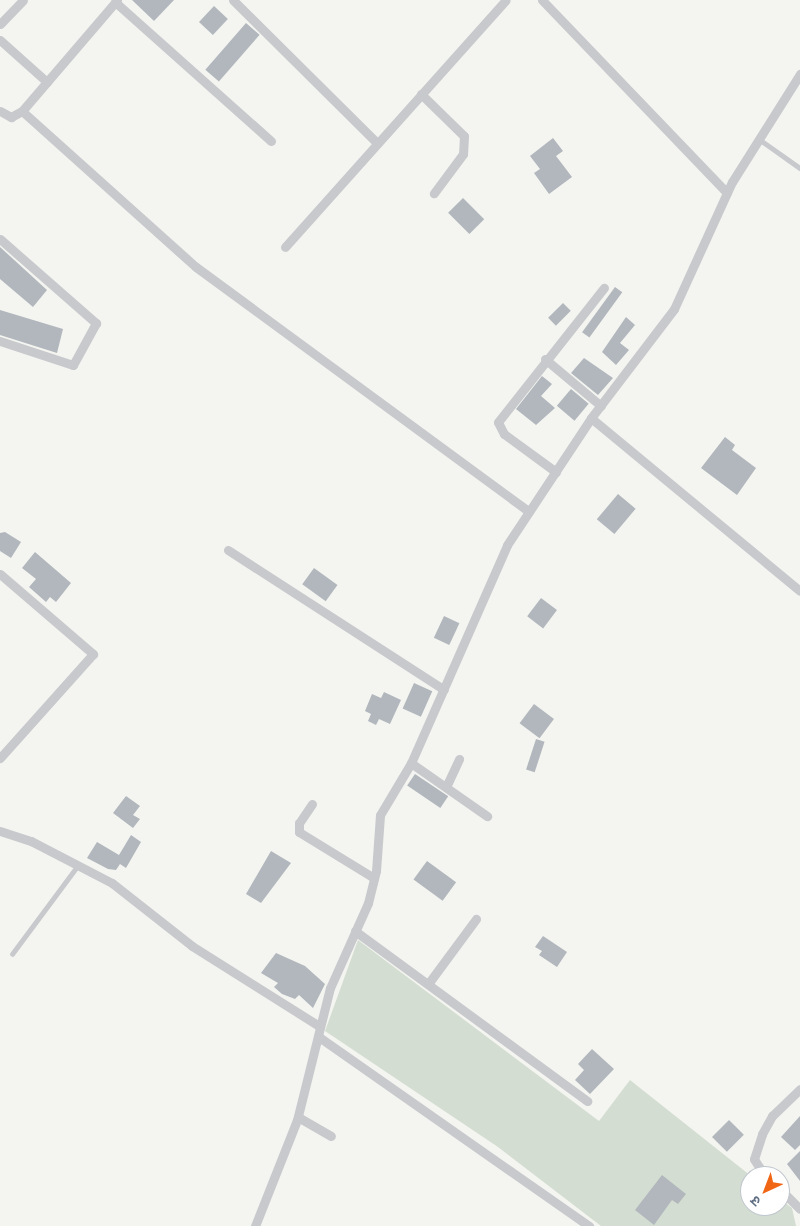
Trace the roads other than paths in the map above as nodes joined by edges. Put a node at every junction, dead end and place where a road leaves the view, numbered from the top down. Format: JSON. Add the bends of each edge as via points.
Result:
{"nodes":[{"id":1,"x":22,"y":0,"type":"edge"},
{"id":2,"x":233,"y":0,"type":"edge"},
{"id":3,"x":506,"y":0,"type":"edge"},
{"id":4,"x":542,"y":0,"type":"edge"},
{"id":5,"x":116,"y":1,"type":"edge"},
{"id":6,"x":0,"y":24,"type":"edge"},
{"id":7,"x":0,"y":40,"type":"edge"},
{"id":8,"x":800,"y":74,"type":"edge"},
{"id":9,"x":47,"y":82,"type":"junction"},
{"id":10,"x":421,"y":94,"type":"junction"},
{"id":11,"x":0,"y":111,"type":"edge"},
{"id":12,"x":22,"y":111,"type":"junction"},
{"id":13,"x":759,"y":139,"type":"junction"},
{"id":14,"x":271,"y":141,"type":"dead end"},
{"id":15,"x":377,"y":144,"type":"junction"},
{"id":16,"x":800,"y":168,"type":"edge"},
{"id":17,"x":434,"y":193,"type":"dead end"},
{"id":18,"x":727,"y":193,"type":"junction"},
{"id":19,"x":0,"y":239,"type":"edge"},
{"id":20,"x":285,"y":247,"type":"dead end"},
{"id":21,"x":604,"y":288,"type":"dead end"},
{"id":22,"x":0,"y":341,"type":"edge"},
{"id":23,"x":545,"y":359,"type":"junction"},
{"id":24,"x":601,"y":406,"type":"junction"},
{"id":25,"x":592,"y":418,"type":"junction"},
{"id":26,"x":556,"y":472,"type":"junction"},
{"id":27,"x":529,"y":512,"type":"junction"},
{"id":28,"x":228,"y":550,"type":"dead end"},
{"id":29,"x":0,"y":574,"type":"edge"},
{"id":30,"x":800,"y":591,"type":"edge"},
{"id":31,"x":444,"y":690,"type":"junction"},
{"id":32,"x":0,"y":758,"type":"edge"},
{"id":33,"x":460,"y":759,"type":"dead end"},
{"id":34,"x":411,"y":763,"type":"junction"},
{"id":35,"x":446,"y":787,"type":"junction"},
{"id":36,"x":312,"y":804,"type":"dead end"},
{"id":37,"x":487,"y":816,"type":"dead end"},
{"id":38,"x":0,"y":831,"type":"edge"},
{"id":39,"x":78,"y":864,"type":"junction"},
{"id":40,"x":374,"y":878,"type":"junction"},
{"id":41,"x":476,"y":919,"type":"dead end"},
{"id":42,"x":355,"y":931,"type":"junction"},
{"id":43,"x":12,"y":954,"type":"dead end"},
{"id":44,"x":428,"y":984,"type":"junction"},
{"id":45,"x":319,"y":1026,"type":"junction"},
{"id":46,"x":319,"y":1037,"type":"junction"},
{"id":47,"x":800,"y":1089,"type":"edge"},
{"id":48,"x":586,"y":1101,"type":"dead end"},
{"id":49,"x":298,"y":1117,"type":"junction"},
{"id":50,"x":331,"y":1136,"type":"dead end"},
{"id":51,"x":759,"y":1166,"type":"edge"},
{"id":52,"x":585,"y":1224,"type":"edge"},
{"id":53,"x":255,"y":1226,"type":"edge"}],
"edges":[{"from":1,"to":6,"type":"street"},
{"from":2,"to":15,"type":"street"},
{"from":3,"to":10,"type":"street"},
{"from":4,"to":18,"type":"street"},
{"from":5,"to":9,"type":"street"},
{"from":5,"to":14,"type":"street"},
{"from":7,"to":9,"type":"street"},
{"from":8,"to":13,"type":"street"},
{"from":9,"to":12,"type":"street"},
{"from":10,"to":15,"type":"street"},
{"from":10,"to":17,"type":"street","via":[[464,136],[463,154]]},
{"from":11,"to":12,"type":"street","via":[[11,117]]},
{"from":12,"to":27,"type":"street","via":[[196,267]]},
{"from":13,"to":16,"type":"lane"},
{"from":13,"to":18,"type":"street"},
{"from":15,"to":20,"type":"street"},
{"from":18,"to":24,"type":"street","via":[[674,309]]},
{"from":19,"to":22,"type":"street","via":[[96,323],[74,365]]},
{"from":21,"to":23,"type":"street"},
{"from":23,"to":24,"type":"street"},
{"from":23,"to":26,"type":"street","via":[[501,415],[499,428]]},
{"from":24,"to":25,"type":"street"},
{"from":25,"to":26,"type":"street"},
{"from":25,"to":30,"type":"street"},
{"from":26,"to":27,"type":"street"},
{"from":27,"to":31,"type":"street","via":[[507,545]]},
{"from":28,"to":31,"type":"street"},
{"from":29,"to":32,"type":"street","via":[[93,654]]},
{"from":31,"to":34,"type":"street"},
{"from":33,"to":35,"type":"street"},
{"from":34,"to":35,"type":"street"},
{"from":34,"to":40,"type":"street","via":[[380,815]]},
{"from":35,"to":37,"type":"street"},
{"from":36,"to":40,"type":"street","via":[[298,823],[299,832]]},
{"from":38,"to":39,"type":"street"},
{"from":39,"to":43,"type":"lane"},
{"from":39,"to":45,"type":"street","via":[[112,883],[192,946]]},
{"from":40,"to":42,"type":"street"},
{"from":41,"to":44,"type":"street"},
{"from":42,"to":44,"type":"street"},
{"from":42,"to":45,"type":"street","via":[[330,988]]},
{"from":44,"to":48,"type":"street"},
{"from":45,"to":46,"type":"street"},
{"from":46,"to":49,"type":"street"},
{"from":46,"to":52,"type":"street"},
{"from":47,"to":51,"type":"street","via":[[772,1116],[762,1134],[754,1159]]},
{"from":49,"to":50,"type":"street"},
{"from":49,"to":53,"type":"street"}]}
